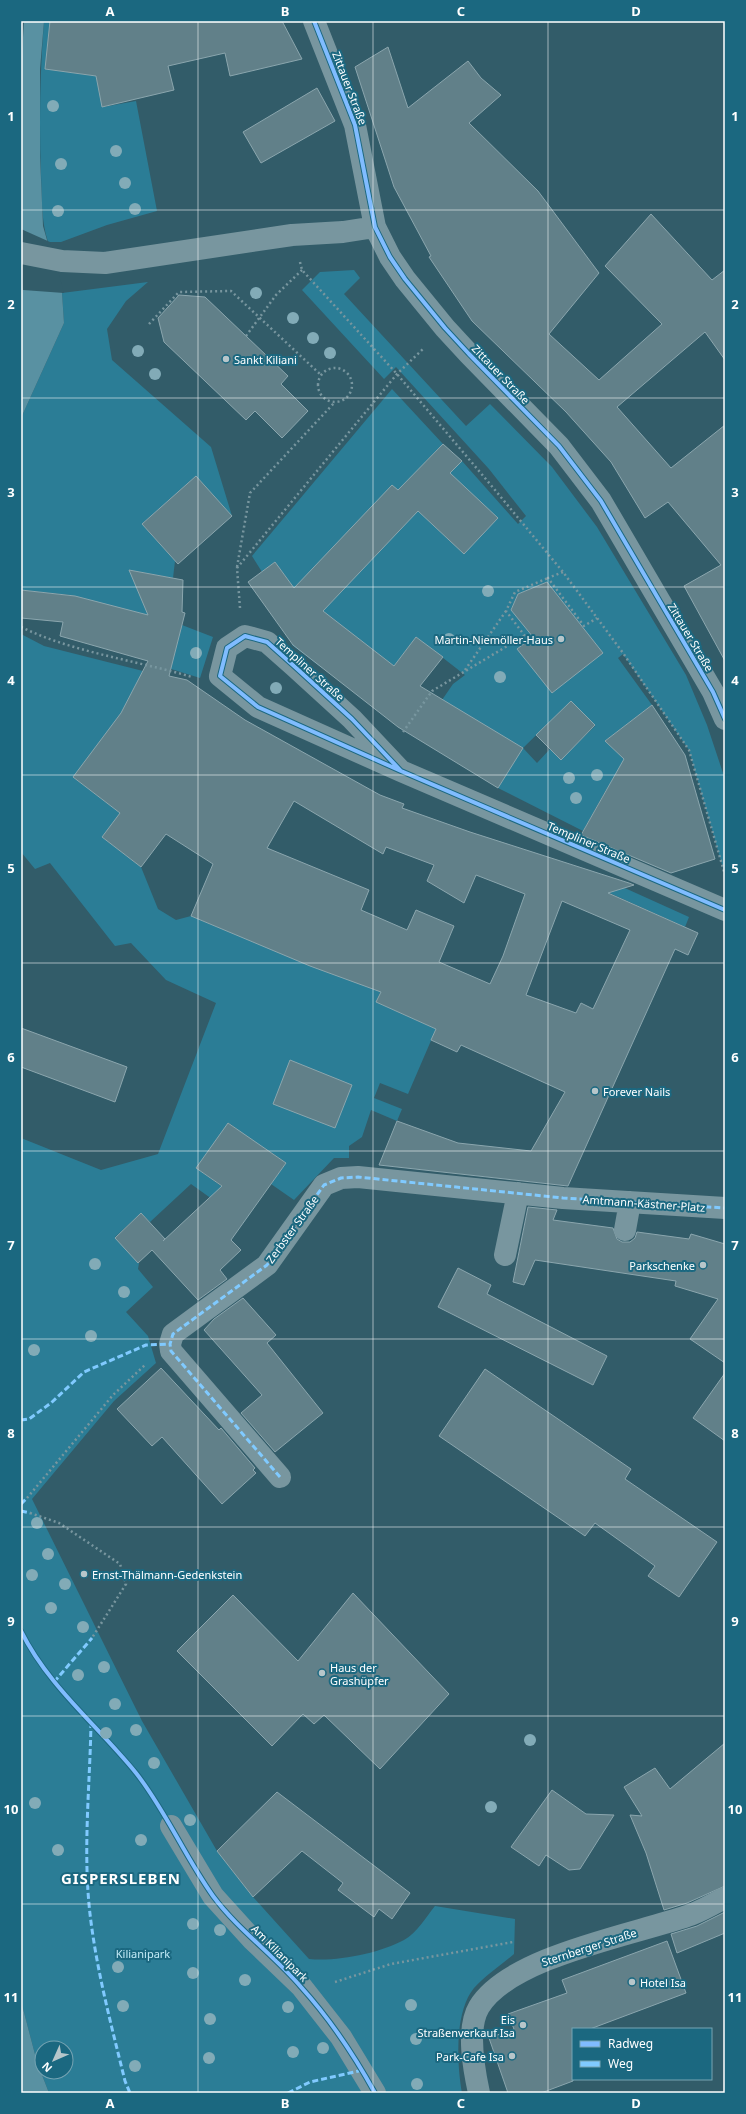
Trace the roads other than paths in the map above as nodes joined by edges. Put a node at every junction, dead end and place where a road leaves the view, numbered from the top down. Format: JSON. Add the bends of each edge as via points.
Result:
{"nodes":[{"id":1,"x":314,"y":21,"type":"edge"},
{"id":2,"x":374,"y":227,"type":"junction"},
{"id":3,"x":21,"y":253,"type":"edge"},
{"id":4,"x":725,"y":718,"type":"edge"},
{"id":5,"x":401,"y":771,"type":"junction"},
{"id":6,"x":725,"y":910,"type":"edge"},
{"id":7,"x":518,"y":1193,"type":"junction"},
{"id":8,"x":563,"y":1198,"type":"joint"},
{"id":9,"x":630,"y":1202,"type":"junction"},
{"id":10,"x":725,"y":1208,"type":"edge"},
{"id":11,"x":625,"y":1230,"type":"dead end"},
{"id":12,"x":505,"y":1255,"type":"dead end"},
{"id":13,"x":280,"y":1477,"type":"dead end"},
{"id":14,"x":171,"y":1826,"type":"dead end"},
{"id":15,"x":725,"y":1898,"type":"edge"},
{"id":16,"x":375,"y":2093,"type":"edge"},
{"id":17,"x":479,"y":2093,"type":"edge"}],
"edges":[{"from":1,"to":2,"type":"street","name":"Zittauer Straße","via":[[355,125]]},
{"from":2,"to":3,"type":"street","via":[[292,235],[105,262],[62,261]]},
{"from":2,"to":4,"type":"street","name":"Zittauer Straße","via":[[404,278],[469,354],[558,446],[601,501],[713,692]]},
{"from":5,"to":5,"type":"street","name":"Templiner Straße","via":[[352,719],[267,642],[245,636],[227,648],[220,676],[258,707]]},
{"from":5,"to":6,"type":"street","name":"Templiner Straße"},
{"from":7,"to":8,"type":"street","name":"Zerbster Straße"},
{"from":7,"to":12,"type":"street"},
{"from":7,"to":13,"type":"street","name":"Zerbster Straße","via":[[358,1177],[341,1178],[324,1185],[267,1265],[173,1334],[171,1351]]},
{"from":8,"to":9,"type":"street","name":"Amtmann-Kästner-Platz"},
{"from":9,"to":10,"type":"street","name":"Amtmann-Kästner-Platz"},
{"from":9,"to":11,"type":"street"},
{"from":14,"to":16,"type":"street","name":"Am Kilianipark","via":[[214,1896],[253,1940],[301,1986],[341,2037]]},
{"from":15,"to":17,"type":"street","name":"Sternberger Straße","via":[[688,1916],[546,1960],[501,1983],[478,2007],[471,2037],[474,2073]]}]}
